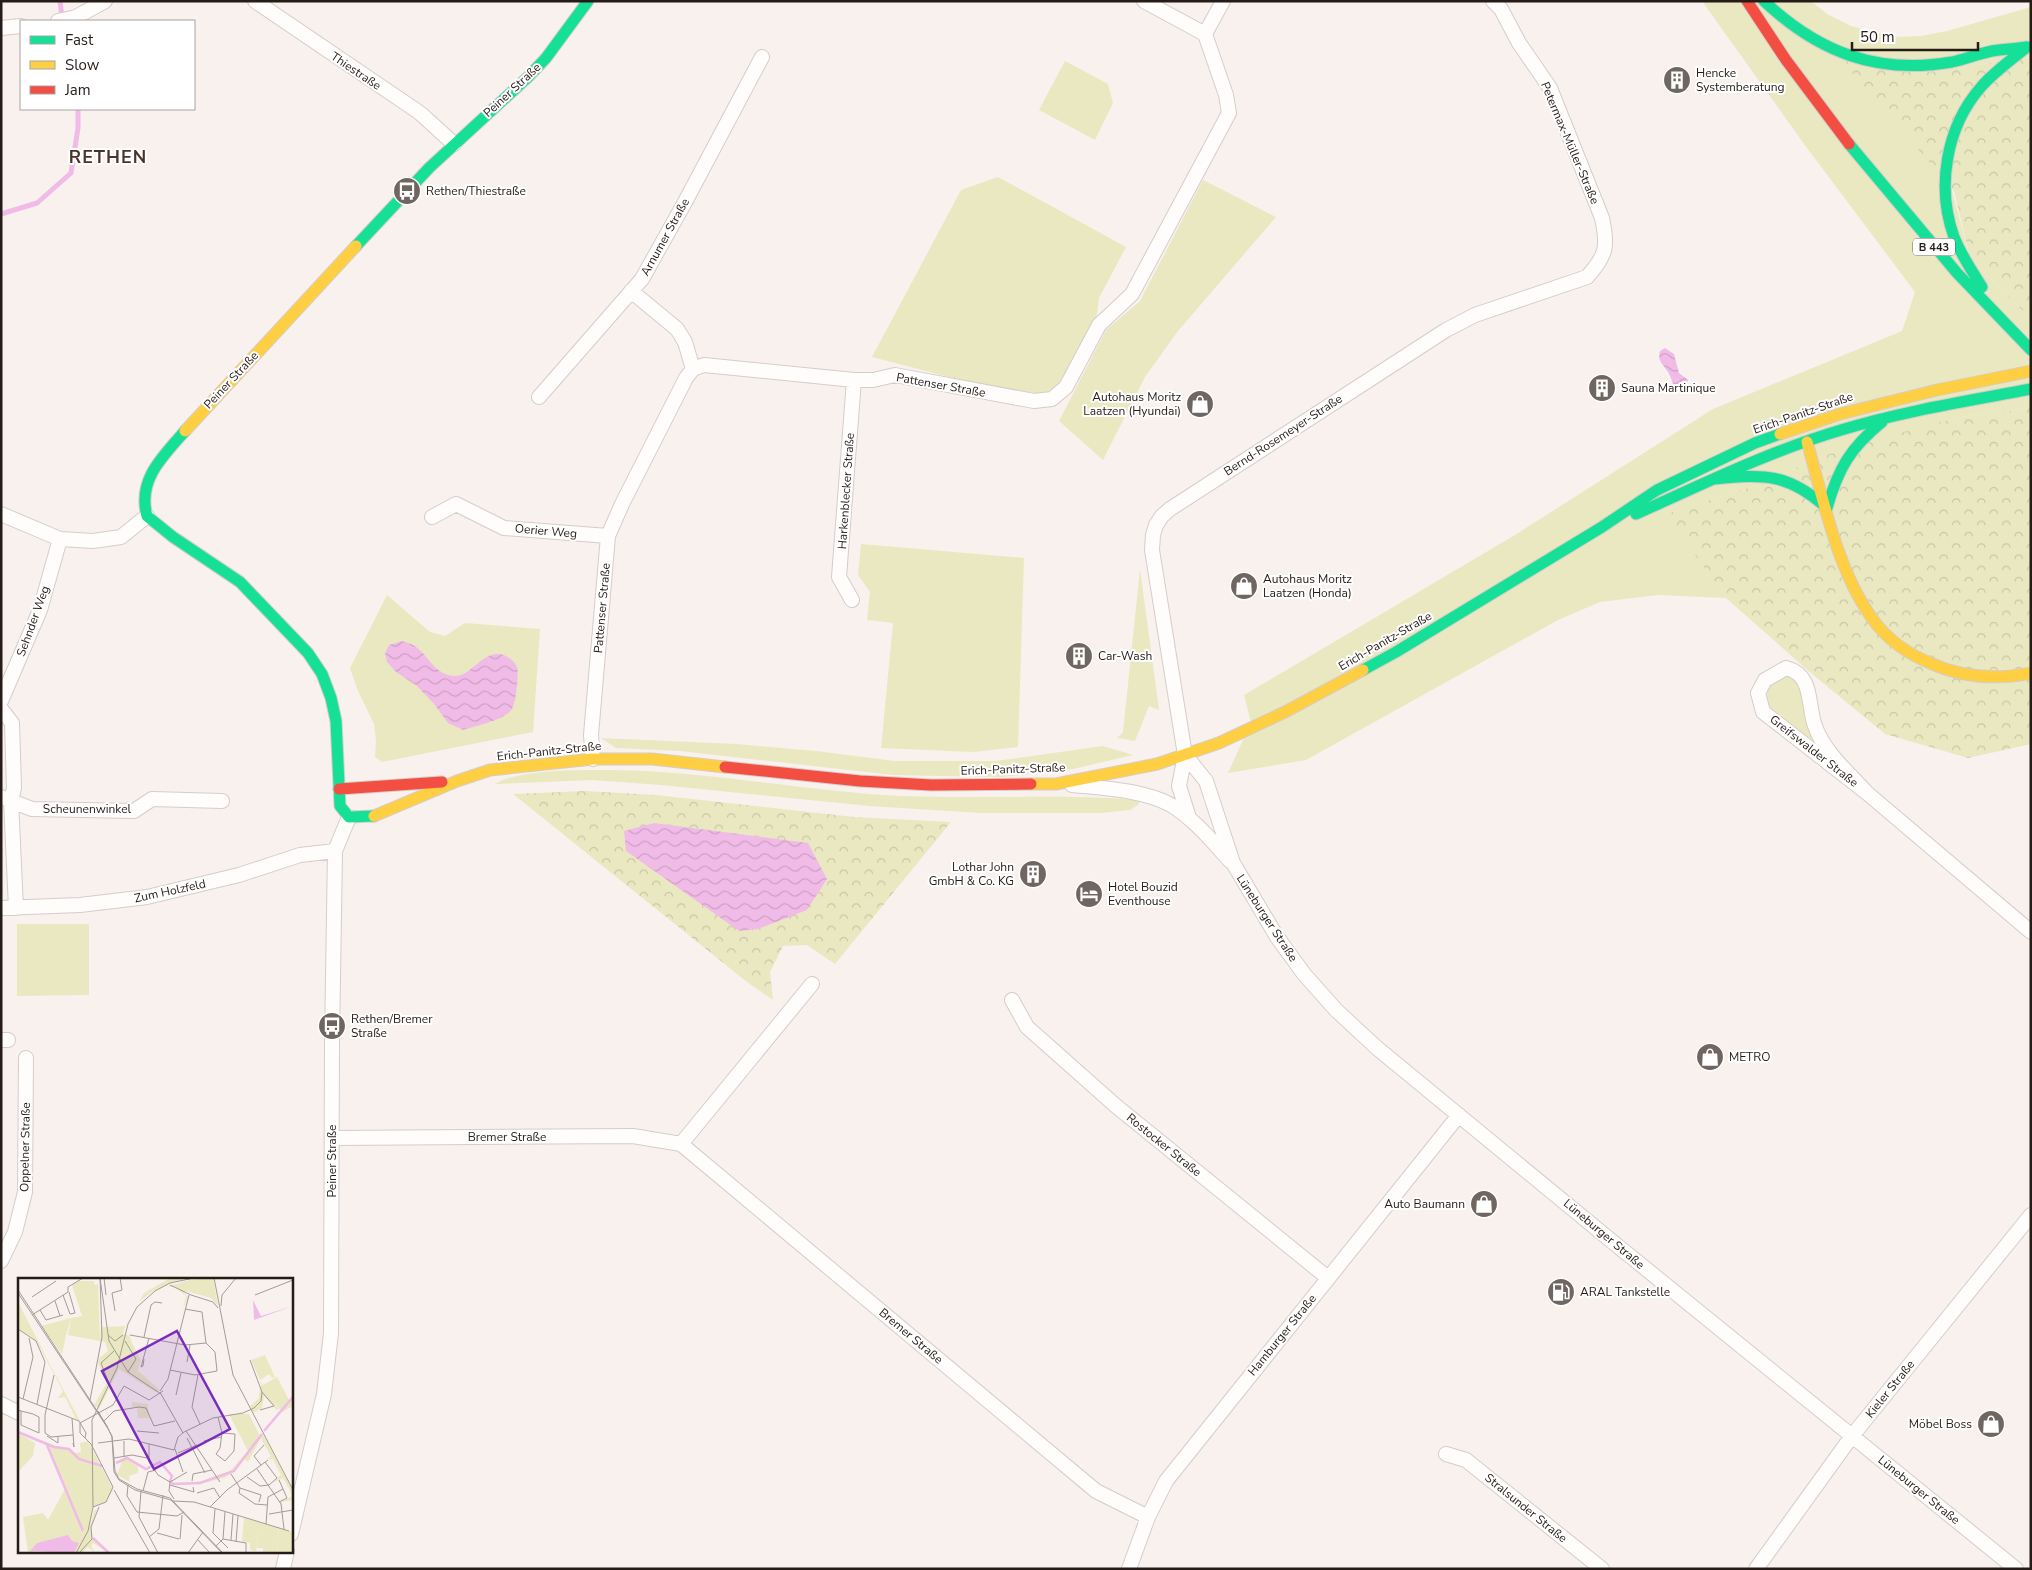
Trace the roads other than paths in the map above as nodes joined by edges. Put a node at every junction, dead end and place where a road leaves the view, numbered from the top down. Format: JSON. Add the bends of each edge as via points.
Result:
{"nodes":[{"id":1,"x":105,"y":1,"type":"edge"},
{"id":2,"x":255,"y":1,"type":"edge"},
{"id":3,"x":588,"y":1,"type":"edge"},
{"id":4,"x":1144,"y":1,"type":"edge"},
{"id":5,"x":1223,"y":1,"type":"edge"},
{"id":6,"x":1493,"y":1,"type":"edge"},
{"id":7,"x":1747,"y":1,"type":"edge"},
{"id":8,"x":1764,"y":1,"type":"edge"},
{"id":9,"x":62,"y":20,"type":"edge"},
{"id":10,"x":20,"y":26,"type":"edge"},
{"id":11,"x":1,"y":28,"type":"edge"},
{"id":12,"x":1205,"y":34,"type":"junction"},
{"id":13,"x":2029,"y":46,"type":"edge"},
{"id":14,"x":762,"y":57,"type":"dead end"},
{"id":15,"x":454,"y":144,"type":"junction"},
{"id":16,"x":1606,"y":238,"type":"joint"},
{"id":17,"x":631,"y":291,"type":"junction"},
{"id":18,"x":2011,"y":331,"type":"junction"},
{"id":19,"x":2031,"y":350,"type":"edge"},
{"id":20,"x":693,"y":370,"type":"junction"},
{"id":21,"x":2031,"y":371,"type":"edge"},
{"id":22,"x":854,"y":380,"type":"junction"},
{"id":23,"x":2031,"y":389,"type":"edge"},
{"id":24,"x":539,"y":397,"type":"dead end"},
{"id":25,"x":1882,"y":422,"type":"junction"},
{"id":26,"x":1802,"y":426,"type":"junction"},
{"id":27,"x":1807,"y":442,"type":"junction"},
{"id":28,"x":1714,"y":479,"type":"junction"},
{"id":29,"x":1827,"y":508,"type":"junction"},
{"id":30,"x":1,"y":514,"type":"edge"},
{"id":31,"x":146,"y":516,"type":"junction"},
{"id":32,"x":432,"y":517,"type":"dead end"},
{"id":33,"x":1602,"y":527,"type":"junction"},
{"id":34,"x":608,"y":536,"type":"junction"},
{"id":35,"x":60,"y":539,"type":"junction"},
{"id":36,"x":852,"y":600,"type":"dead end"},
{"id":37,"x":2031,"y":673,"type":"edge"},
{"id":38,"x":1,"y":701,"type":"edge"},
{"id":39,"x":1,"y":709,"type":"edge"},
{"id":40,"x":1184,"y":755,"type":"junction"},
{"id":41,"x":593,"y":758,"type":"junction"},
{"id":42,"x":457,"y":781,"type":"junction"},
{"id":43,"x":1056,"y":784,"type":"junction"},
{"id":44,"x":338,"y":789,"type":"junction"},
{"id":45,"x":1867,"y":793,"type":"junction"},
{"id":46,"x":6,"y":799,"type":"edge"},
{"id":47,"x":222,"y":801,"type":"dead end"},
{"id":48,"x":349,"y":817,"type":"junction"},
{"id":49,"x":1189,"y":818,"type":"junction"},
{"id":50,"x":335,"y":851,"type":"junction"},
{"id":51,"x":1233,"y":863,"type":"junction"},
{"id":52,"x":1,"y":908,"type":"edge"},
{"id":53,"x":16,"y":908,"type":"junction"},
{"id":54,"x":2031,"y":932,"type":"edge"},
{"id":55,"x":812,"y":984,"type":"dead end"},
{"id":56,"x":1012,"y":1000,"type":"dead end"},
{"id":57,"x":26,"y":1058,"type":"dead end"},
{"id":58,"x":1460,"y":1115,"type":"junction"},
{"id":59,"x":332,"y":1138,"type":"junction"},
{"id":60,"x":681,"y":1144,"type":"junction"},
{"id":61,"x":2031,"y":1215,"type":"edge"},
{"id":62,"x":1,"y":1261,"type":"edge"},
{"id":63,"x":1328,"y":1278,"type":"junction"},
{"id":64,"x":2,"y":1406,"type":"edge"},
{"id":65,"x":18,"y":1413,"type":"edge"},
{"id":66,"x":1852,"y":1436,"type":"junction"},
{"id":67,"x":1446,"y":1454,"type":"dead end"},
{"id":68,"x":297,"y":1488,"type":"edge"},
{"id":69,"x":1148,"y":1517,"type":"junction"},
{"id":70,"x":292,"y":1526,"type":"edge"},
{"id":71,"x":287,"y":1552,"type":"edge"},
{"id":72,"x":283,"y":1569,"type":"edge"},
{"id":73,"x":1129,"y":1569,"type":"edge"},
{"id":74,"x":1602,"y":1569,"type":"edge"},
{"id":75,"x":1756,"y":1569,"type":"edge"},
{"id":76,"x":2016,"y":1569,"type":"edge"}],
"edges":[{"from":1,"to":9,"type":"street","via":[[76,17]]},
{"from":2,"to":15,"type":"street","name":"Thiestraße","via":[[420,113]]},
{"from":3,"to":15,"type":"street","name":"Peiner Straße","via":[[546,58]]},
{"from":4,"to":12,"type":"street"},
{"from":5,"to":12,"type":"street"},
{"from":6,"to":16,"type":"street","name":"Petermax-Müller-Straße","via":[[1550,88],[1602,218]]},
{"from":7,"to":18,"type":"street","number":"B 443","via":[[1784,58],[1860,160]]},
{"from":8,"to":13,"type":"street","via":[[1798,32],[1845,55],[1870,62],[1921,65]]},
{"from":10,"to":11,"type":"street"},
{"from":12,"to":22,"type":"street","name":"Pattenser Straße","via":[[1229,113],[1132,294],[1099,325],[1066,387],[1052,399],[1034,401],[895,375]]},
{"from":13,"to":18,"type":"street","via":[[1981,88],[1963,114],[1950,146],[1945,178],[1946,208],[1954,238]]},
{"from":14,"to":17,"type":"street","name":"Arnumer Straße","via":[[686,202],[642,279]]},
{"from":15,"to":31,"type":"street","name":"Peiner Straße","via":[[174,443],[150,476],[144,492]]},
{"from":16,"to":40,"type":"street","name":"Bernd-Rosemeyer-Straße","via":[[1598,265],[1587,277],[1475,314],[1446,330],[1162,516],[1153,535],[1152,550]]},
{"from":17,"to":20,"type":"street","via":[[677,329],[685,342]]},
{"from":17,"to":24,"type":"street","name":"Arnumer Straße"},
{"from":18,"to":19,"type":"street","number":"B 443"},
{"from":20,"to":22,"type":"street","name":"Pattenser Straße","via":[[704,365]]},
{"from":20,"to":34,"type":"street","name":"Pattenser Straße","via":[[686,378]]},
{"from":21,"to":26,"type":"street","name":"Erich-Panitz-Straße","via":[[1840,414]]},
{"from":22,"to":36,"type":"street","name":"Harkenblecker Straße","via":[[839,577]]},
{"from":23,"to":25,"type":"street","name":"Erich-Panitz-Straße","via":[[1938,407]]},
{"from":25,"to":27,"type":"street","name":"Erich-Panitz-Straße","via":[[1842,430]]},
{"from":25,"to":29,"type":"street","via":[[1862,437],[1846,457],[1835,479]]},
{"from":26,"to":27,"type":"street"},
{"from":26,"to":33,"type":"street","name":"Erich-Panitz-Straße","via":[[1705,466],[1657,490]]},
{"from":27,"to":28,"type":"street","name":"Erich-Panitz-Straße"},
{"from":27,"to":29,"type":"street"},
{"from":28,"to":29,"type":"street","via":[[1758,474],[1782,479],[1803,488]]},
{"from":28,"to":33,"type":"street","name":"Erich-Panitz-Straße"},
{"from":29,"to":37,"type":"street","via":[[1861,602],[1878,627],[1901,648],[1957,674],[2012,678]]},
{"from":30,"to":35,"type":"street"},
{"from":31,"to":35,"type":"street","via":[[121,537],[93,541]]},
{"from":31,"to":44,"type":"street","via":[[240,582],[308,653],[322,674],[336,720]]},
{"from":32,"to":34,"type":"street","name":"Oerier Weg","via":[[456,504],[504,528]]},
{"from":33,"to":40,"type":"street","name":"Erich-Panitz-Straße","via":[[1387,657],[1285,712],[1219,743]]},
{"from":34,"to":41,"type":"street","name":"Pattenser Straße","via":[[591,735]]},
{"from":35,"to":38,"type":"street","name":"Sehnder Weg","via":[[40,610]]},
{"from":39,"to":46,"type":"street","via":[[12,723],[14,788]]},
{"from":40,"to":43,"type":"street","name":"Erich-Panitz-Straße","via":[[1157,764]]},
{"from":40,"to":49,"type":"street","name":"Lüneburger Straße","via":[[1180,786]]},
{"from":40,"to":51,"type":"street","name":"Lüneburger Straße","via":[[1206,781]]},
{"from":41,"to":42,"type":"street","name":"Erich-Panitz-Straße","via":[[490,770]]},
{"from":41,"to":43,"type":"street","name":"Erich-Panitz-Straße","via":[[652,759],[860,781],[931,785]]},
{"from":42,"to":44,"type":"street","name":"Erich-Panitz-Straße"},
{"from":42,"to":48,"type":"street","name":"Erich-Panitz-Straße","via":[[372,817]]},
{"from":43,"to":49,"type":"street","name":"Lüneburger Straße","via":[[1148,797],[1170,804]]},
{"from":44,"to":48,"type":"street","via":[[340,806]]},
{"from":45,"to":45,"type":"street","name":"Greifswalder Straße","via":[[1824,743],[1815,726],[1804,678],[1796,670],[1786,668],[1765,680],[1758,693],[1763,712]]},
{"from":45,"to":54,"type":"street","name":"Greifswalder Straße"},
{"from":46,"to":47,"type":"street","name":"Scheunenwinkel","via":[[32,808],[134,812],[152,799]]},
{"from":46,"to":53,"type":"street"},
{"from":48,"to":50,"type":"street","name":"Peiner Straße"},
{"from":49,"to":51,"type":"street","name":"Lüneburger Straße"},
{"from":50,"to":53,"type":"street","name":"Zum Holzfeld","via":[[300,855],[239,875],[147,897]]},
{"from":50,"to":59,"type":"street","name":"Peiner Straße"},
{"from":51,"to":58,"type":"street","name":"Lüneburger Straße","via":[[1277,937],[1336,1010],[1377,1048]]},
{"from":52,"to":53,"type":"street","name":"Zum Holzfeld"},
{"from":55,"to":60,"type":"street"},
{"from":56,"to":63,"type":"street","name":"Rostocker Straße","via":[[1027,1027],[1116,1106]]},
{"from":57,"to":62,"type":"street","name":"Oppelner Straße","via":[[25,1192],[15,1232]]},
{"from":58,"to":63,"type":"street","name":"Hamburger Straße"},
{"from":58,"to":66,"type":"street","name":"Lüneburger Straße"},
{"from":59,"to":60,"type":"street","name":"Bremer Straße","via":[[632,1136]]},
{"from":59,"to":68,"type":"street","name":"Peiner Straße","via":[[331,1333],[324,1394]]},
{"from":60,"to":69,"type":"street","name":"Bremer Straße","via":[[1096,1491]]},
{"from":61,"to":66,"type":"street","name":"Kieler Straße"},
{"from":63,"to":69,"type":"street","name":"Hamburger Straße","via":[[1166,1481]]},
{"from":64,"to":65,"type":"street"},
{"from":66,"to":75,"type":"street","name":"Kieler Straße"},
{"from":66,"to":76,"type":"street","name":"Lüneburger Straße"},
{"from":67,"to":74,"type":"street","name":"Stralsunder Straße","via":[[1466,1460]]},
{"from":68,"to":70,"type":"street","name":"Peiner Straße"},
{"from":69,"to":73,"type":"street","name":"Hamburger Straße"},
{"from":71,"to":72,"type":"street"}]}
